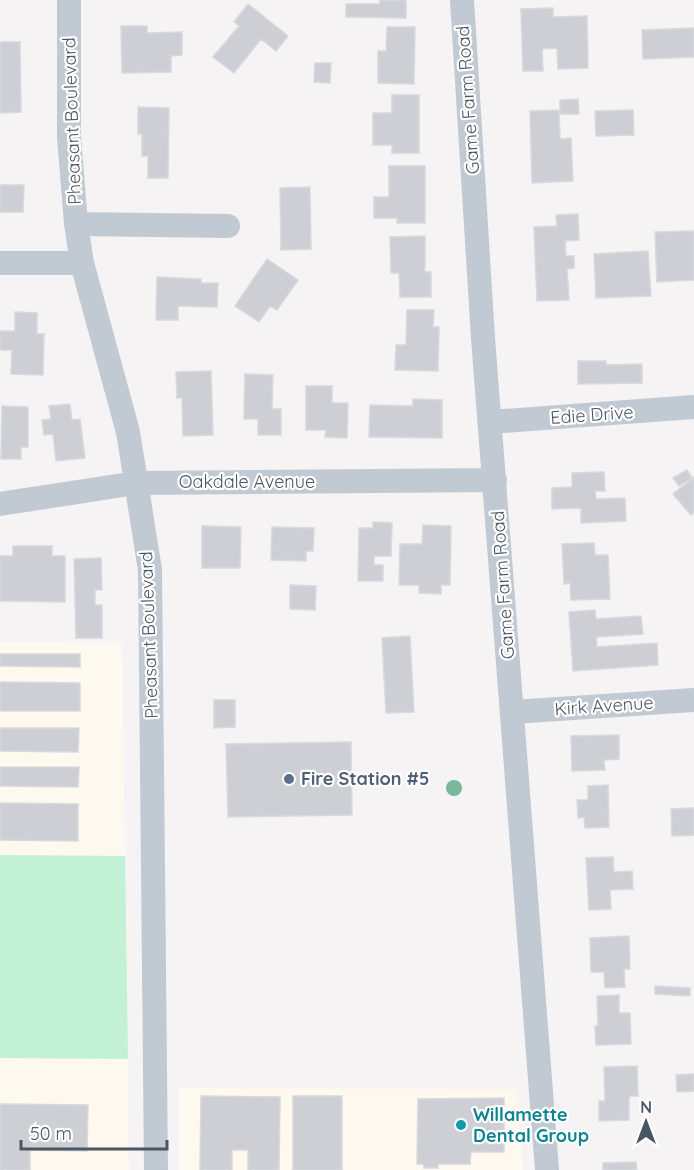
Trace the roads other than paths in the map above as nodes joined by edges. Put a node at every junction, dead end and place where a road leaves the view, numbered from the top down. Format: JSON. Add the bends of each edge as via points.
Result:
{"nodes":[{"id":1,"x":69,"y":0,"type":"edge"},
{"id":2,"x":462,"y":0,"type":"edge"},
{"id":3,"x":76,"y":224,"type":"junction"},
{"id":4,"x":228,"y":226,"type":"dead end"},
{"id":5,"x":0,"y":263,"type":"edge"},
{"id":6,"x":82,"y":263,"type":"junction"},
{"id":7,"x":694,"y":407,"type":"edge"},
{"id":8,"x":489,"y":422,"type":"junction"},
{"id":9,"x":495,"y":480,"type":"junction"},
{"id":10,"x":136,"y":483,"type":"junction"},
{"id":11,"x":0,"y":504,"type":"edge"},
{"id":12,"x":694,"y":700,"type":"edge"},
{"id":13,"x":513,"y":712,"type":"junction"},
{"id":14,"x":156,"y":1170,"type":"edge"},
{"id":15,"x":547,"y":1170,"type":"edge"}],
"edges":[{"from":1,"to":3,"type":"street","name":"Pheasant Boulevard","via":[[69,136]]},
{"from":2,"to":8,"type":"street","name":"Game Farm Road"},
{"from":3,"to":4,"type":"street"},
{"from":3,"to":6,"type":"street","name":"Pheasant Boulevard"},
{"from":5,"to":6,"type":"street"},
{"from":6,"to":10,"type":"street","name":"Pheasant Boulevard","via":[[128,432]]},
{"from":7,"to":8,"type":"street","name":"Edie Drive"},
{"from":8,"to":9,"type":"street","name":"Game Farm Road"},
{"from":9,"to":10,"type":"street","name":"Oakdale Avenue"},
{"from":9,"to":13,"type":"street","name":"Game Farm Road"},
{"from":10,"to":11,"type":"street","name":"Oakdale Avenue"},
{"from":10,"to":14,"type":"street","name":"Pheasant Boulevard","via":[[150,570]]},
{"from":12,"to":13,"type":"street","name":"Kirk Avenue"},
{"from":13,"to":15,"type":"street","name":"Game Farm Road"}]}
